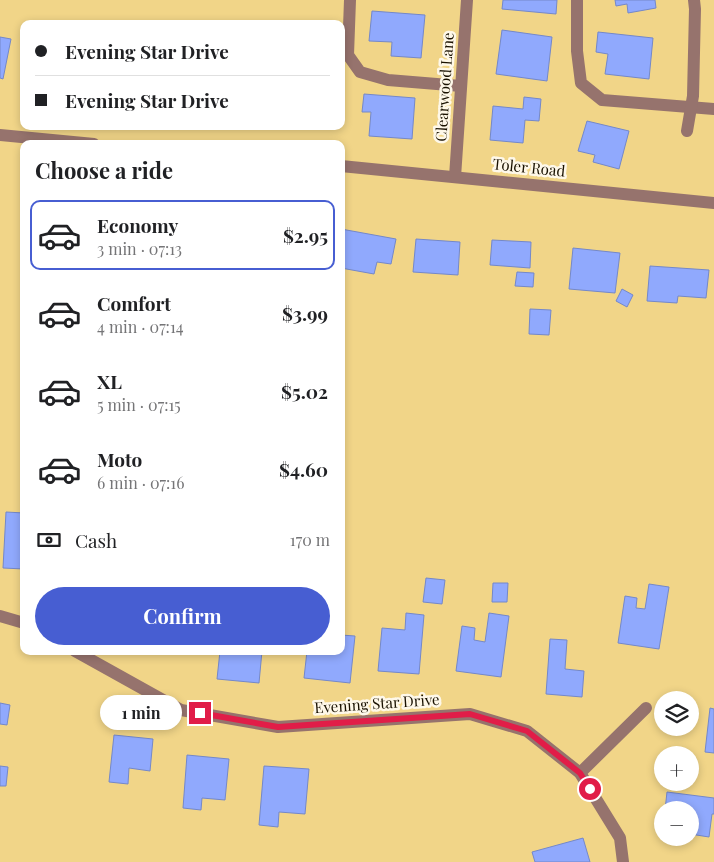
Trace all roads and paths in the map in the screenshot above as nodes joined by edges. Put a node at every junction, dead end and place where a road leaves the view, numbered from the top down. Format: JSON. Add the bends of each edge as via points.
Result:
{"nodes":[{"id":1,"x":350,"y":0,"type":"edge"},
{"id":2,"x":467,"y":0,"type":"edge"},
{"id":3,"x":577,"y":0,"type":"edge"},
{"id":4,"x":694,"y":0,"type":"edge"},
{"id":5,"x":461,"y":86,"type":"junction"},
{"id":6,"x":691,"y":108,"type":"junction"},
{"id":7,"x":714,"y":109,"type":"edge"},
{"id":8,"x":687,"y":130,"type":"dead end"},
{"id":9,"x":0,"y":135,"type":"edge"},
{"id":10,"x":52,"y":140,"type":"edge"},
{"id":11,"x":345,"y":166,"type":"edge"},
{"id":12,"x":455,"y":177,"type":"junction"},
{"id":13,"x":714,"y":204,"type":"edge"},
{"id":14,"x":0,"y":616,"type":"edge"},
{"id":15,"x":20,"y":622,"type":"edge"},
{"id":16,"x":82,"y":655,"type":"edge"},
{"id":17,"x":646,"y":708,"type":"dead end"},
{"id":18,"x":580,"y":773,"type":"junction"},
{"id":19,"x":623,"y":862,"type":"edge"}],
"edges":[{"from":1,"to":5,"type":"street","via":[[348,55],[360,72],[388,80]]},
{"from":2,"to":5,"type":"street","name":"Clearwood Lane"},
{"from":3,"to":6,"type":"street","via":[[581,82],[602,100]]},
{"from":4,"to":6,"type":"street"},
{"from":5,"to":12,"type":"street","name":"Clearwood Lane"},
{"from":6,"to":7,"type":"street"},
{"from":6,"to":8,"type":"street"},
{"from":9,"to":10,"type":"street"},
{"from":11,"to":12,"type":"street","name":"Toler Road"},
{"from":12,"to":13,"type":"street","name":"Toler Road"},
{"from":14,"to":15,"type":"street"},
{"from":16,"to":18,"type":"street","name":"Evening Star Drive","via":[[181,710],[278,727],[470,714],[527,731]]},
{"from":17,"to":18,"type":"street"},
{"from":18,"to":19,"type":"street","name":"Evening Star Drive","via":[[620,838]]}]}
